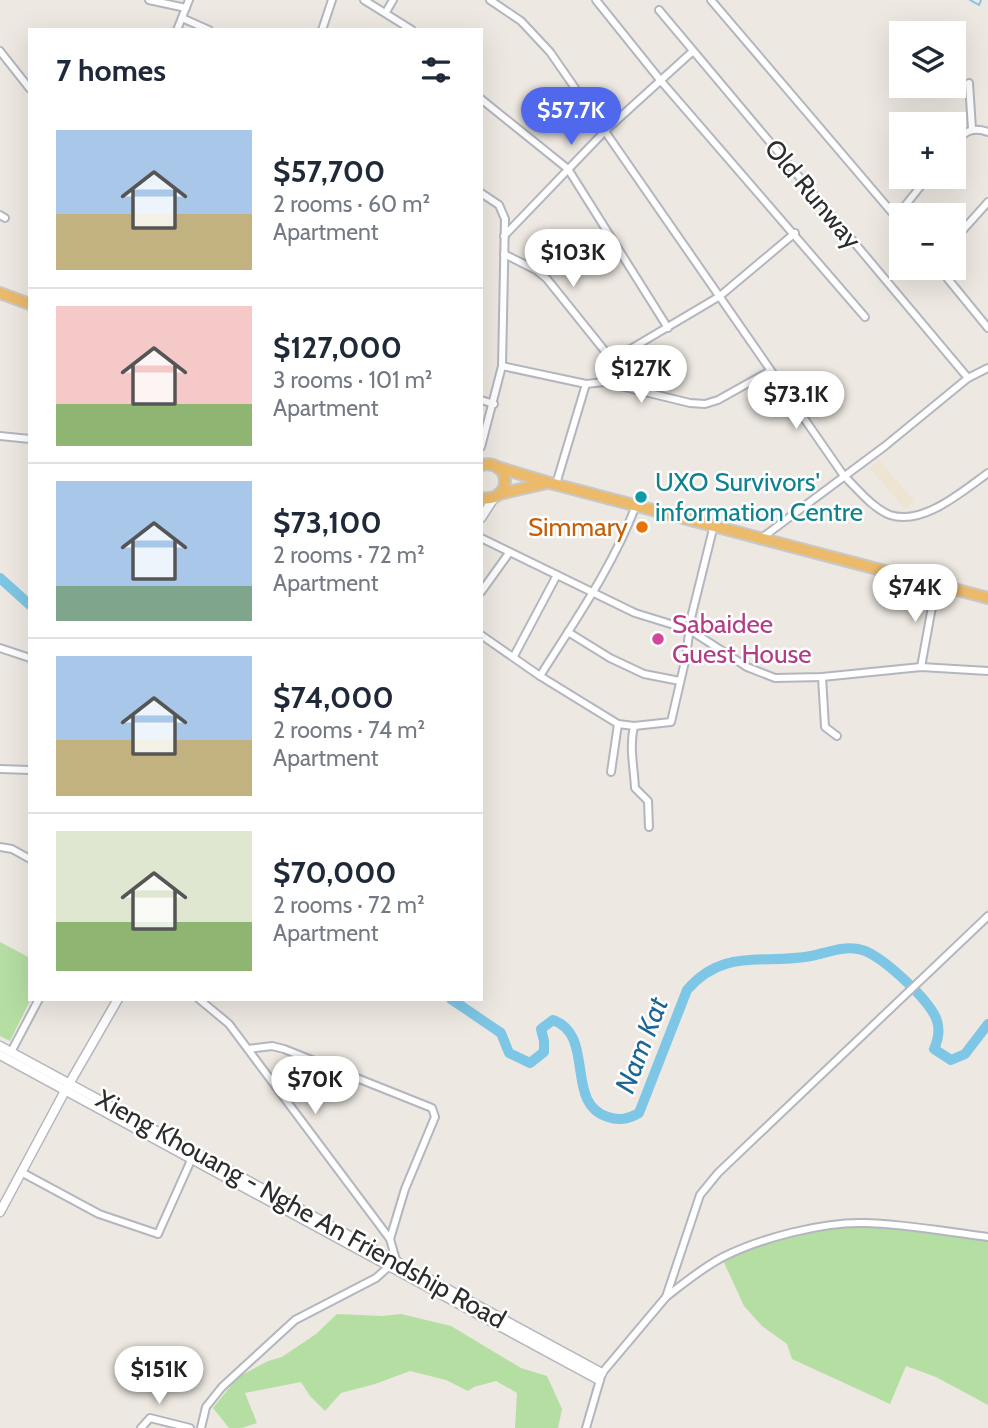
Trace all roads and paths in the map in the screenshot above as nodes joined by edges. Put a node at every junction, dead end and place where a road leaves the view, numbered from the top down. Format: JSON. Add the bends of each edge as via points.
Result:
{"nodes":[{"id":1,"x":149,"y":0,"type":"edge"},
{"id":2,"x":189,"y":0,"type":"edge"},
{"id":3,"x":331,"y":0,"type":"edge"},
{"id":4,"x":364,"y":0,"type":"edge"},
{"id":5,"x":393,"y":0,"type":"edge"},
{"id":6,"x":490,"y":0,"type":"edge"},
{"id":7,"x":596,"y":0,"type":"edge"},
{"id":8,"x":711,"y":0,"type":"edge"},
{"id":9,"x":186,"y":8,"type":"junction"},
{"id":10,"x":659,"y":10,"type":"dead end"},
{"id":11,"x":386,"y":12,"type":"junction"},
{"id":12,"x":182,"y":18,"type":"junction"},
{"id":13,"x":178,"y":28,"type":"edge"},
{"id":14,"x":204,"y":28,"type":"edge"},
{"id":15,"x":322,"y":28,"type":"edge"},
{"id":16,"x":409,"y":28,"type":"edge"},
{"id":17,"x":0,"y":51,"type":"edge"},
{"id":18,"x":693,"y":51,"type":"junction"},
{"id":19,"x":661,"y":81,"type":"junction"},
{"id":20,"x":969,"y":83,"type":"dead end"},
{"id":21,"x":28,"y":86,"type":"edge"},
{"id":22,"x":483,"y":101,"type":"edge"},
{"id":23,"x":972,"y":129,"type":"junction"},
{"id":24,"x":606,"y":130,"type":"junction"},
{"id":25,"x":966,"y":132,"type":"edge"},
{"id":26,"x":988,"y":132,"type":"edge"},
{"id":27,"x":568,"y":169,"type":"junction"},
{"id":28,"x":918,"y":189,"type":"edge"},
{"id":29,"x":483,"y":193,"type":"edge"},
{"id":30,"x":988,"y":202,"type":"edge"},
{"id":31,"x":907,"y":203,"type":"edge"},
{"id":32,"x":889,"y":209,"type":"edge"},
{"id":33,"x":966,"y":227,"type":"edge"},
{"id":34,"x":795,"y":233,"type":"junction"},
{"id":35,"x":504,"y":236,"type":"junction"},
{"id":36,"x":504,"y":254,"type":"junction"},
{"id":37,"x":949,"y":280,"type":"edge"},
{"id":38,"x":0,"y":293,"type":"edge"},
{"id":39,"x":720,"y":296,"type":"junction"},
{"id":40,"x":28,"y":303,"type":"edge"},
{"id":41,"x":865,"y":317,"type":"dead end"},
{"id":42,"x":668,"y":328,"type":"junction"},
{"id":43,"x":988,"y":328,"type":"edge"},
{"id":44,"x":612,"y":360,"type":"junction"},
{"id":45,"x":502,"y":366,"type":"junction"},
{"id":46,"x":988,"y":368,"type":"edge"},
{"id":47,"x":770,"y":371,"type":"junction"},
{"id":48,"x":968,"y":378,"type":"junction"},
{"id":49,"x":604,"y":382,"type":"junction"},
{"id":50,"x":586,"y":384,"type":"junction"},
{"id":51,"x":483,"y":401,"type":"edge"},
{"id":52,"x":494,"y":404,"type":"junction"},
{"id":53,"x":0,"y":436,"type":"edge"},
{"id":54,"x":28,"y":439,"type":"edge"},
{"id":55,"x":483,"y":440,"type":"edge"},
{"id":56,"x":487,"y":464,"type":"edge"},
{"id":57,"x":988,"y":473,"type":"edge"},
{"id":58,"x":844,"y":476,"type":"junction"},
{"id":59,"x":553,"y":483,"type":"junction"},
{"id":60,"x":496,"y":496,"type":"junction"},
{"id":61,"x":483,"y":498,"type":"edge"},
{"id":62,"x":636,"y":505,"type":"junction"},
{"id":63,"x":483,"y":515,"type":"edge"},
{"id":64,"x":714,"y":525,"type":"junction"},
{"id":65,"x":763,"y":537,"type":"junction"},
{"id":66,"x":483,"y":539,"type":"edge"},
{"id":67,"x":509,"y":553,"type":"junction"},
{"id":68,"x":557,"y":575,"type":"junction"},
{"id":69,"x":936,"y":585,"type":"junction"},
{"id":70,"x":483,"y":590,"type":"edge"},
{"id":71,"x":591,"y":592,"type":"junction"},
{"id":72,"x":988,"y":598,"type":"edge"},
{"id":73,"x":690,"y":630,"type":"junction"},
{"id":74,"x":568,"y":632,"type":"junction"},
{"id":75,"x":483,"y":636,"type":"edge"},
{"id":76,"x":0,"y":648,"type":"edge"},
{"id":77,"x":514,"y":656,"type":"junction"},
{"id":78,"x":28,"y":657,"type":"edge"},
{"id":79,"x":921,"y":667,"type":"junction"},
{"id":80,"x":988,"y":671,"type":"edge"},
{"id":81,"x":540,"y":676,"type":"junction"},
{"id":82,"x":822,"y":677,"type":"junction"},
{"id":83,"x":680,"y":681,"type":"junction"},
{"id":84,"x":618,"y":724,"type":"junction"},
{"id":85,"x":634,"y":726,"type":"junction"},
{"id":86,"x":837,"y":736,"type":"dead end"},
{"id":87,"x":0,"y":769,"type":"edge"},
{"id":88,"x":28,"y":770,"type":"edge"},
{"id":89,"x":611,"y":772,"type":"dead end"},
{"id":90,"x":649,"y":827,"type":"dead end"},
{"id":91,"x":0,"y":847,"type":"edge"},
{"id":92,"x":28,"y":858,"type":"edge"},
{"id":93,"x":988,"y":916,"type":"edge"},
{"id":94,"x":38,"y":1001,"type":"edge"},
{"id":95,"x":117,"y":1001,"type":"edge"},
{"id":96,"x":201,"y":1001,"type":"edge"},
{"id":97,"x":0,"y":1046,"type":"edge"},
{"id":98,"x":248,"y":1049,"type":"junction"},
{"id":99,"x":11,"y":1052,"type":"junction"},
{"id":100,"x":0,"y":1055,"type":"edge"},
{"id":101,"x":67,"y":1087,"type":"junction"},
{"id":102,"x":192,"y":1158,"type":"junction"},
{"id":103,"x":21,"y":1172,"type":"junction"},
{"id":104,"x":0,"y":1212,"type":"edge"},
{"id":105,"x":988,"y":1237,"type":"edge"},
{"id":106,"x":390,"y":1239,"type":"junction"},
{"id":107,"x":393,"y":1262,"type":"junction"},
{"id":108,"x":666,"y":1297,"type":"junction"},
{"id":109,"x":601,"y":1377,"type":"junction"},
{"id":110,"x":141,"y":1428,"type":"edge"},
{"id":111,"x":190,"y":1428,"type":"edge"},
{"id":112,"x":201,"y":1428,"type":"edge"},
{"id":113,"x":586,"y":1428,"type":"edge"}],
"edges":[{"from":1,"to":9,"type":"street"},
{"from":2,"to":9,"type":"street"},
{"from":3,"to":15,"type":"street"},
{"from":4,"to":11,"type":"street"},
{"from":5,"to":11,"type":"street"},
{"from":6,"to":24,"type":"street","via":[[536,34]]},
{"from":7,"to":19,"type":"street"},
{"from":8,"to":32,"type":"street"},
{"from":9,"to":12,"type":"street"},
{"from":10,"to":18,"type":"street","name":"Old Runway"},
{"from":11,"to":16,"type":"street"},
{"from":12,"to":13,"type":"street"},
{"from":12,"to":14,"type":"street"},
{"from":17,"to":21,"type":"street"},
{"from":18,"to":19,"type":"street"},
{"from":18,"to":48,"type":"street","name":"Old Runway"},
{"from":19,"to":24,"type":"street"},
{"from":19,"to":34,"type":"street"},
{"from":20,"to":23,"type":"street"},
{"from":22,"to":27,"type":"street"},
{"from":23,"to":25,"type":"street"},
{"from":23,"to":26,"type":"street"},
{"from":24,"to":27,"type":"street"},
{"from":24,"to":39,"type":"street"},
{"from":27,"to":35,"type":"street"},
{"from":27,"to":42,"type":"street"},
{"from":28,"to":31,"type":"street"},
{"from":29,"to":35,"type":"street","via":[[503,211]]},
{"from":30,"to":33,"type":"street"},
{"from":34,"to":39,"type":"street"},
{"from":34,"to":41,"type":"street"},
{"from":35,"to":36,"type":"street"},
{"from":36,"to":44,"type":"street","via":[[547,279]]},
{"from":36,"to":45,"type":"street"},
{"from":37,"to":43,"type":"street"},
{"from":38,"to":40,"type":"highway"},
{"from":39,"to":42,"type":"street"},
{"from":39,"to":47,"type":"street"},
{"from":42,"to":44,"type":"street"},
{"from":44,"to":49,"type":"street"},
{"from":45,"to":50,"type":"street"},
{"from":45,"to":52,"type":"street"},
{"from":46,"to":48,"type":"street"},
{"from":47,"to":49,"type":"street","via":[[705,404]]},
{"from":47,"to":58,"type":"street"},
{"from":48,"to":58,"type":"street"},
{"from":49,"to":50,"type":"street"},
{"from":50,"to":59,"type":"street"},
{"from":51,"to":52,"type":"street"},
{"from":52,"to":55,"type":"street"},
{"from":53,"to":54,"type":"street"},
{"from":56,"to":59,"type":"highway"},
{"from":56,"to":60,"type":"highway","via":[[505,478],[505,487]]},
{"from":57,"to":58,"type":"street","via":[[942,506],[907,517],[875,506]]},
{"from":58,"to":65,"type":"street"},
{"from":59,"to":60,"type":"highway"},
{"from":59,"to":62,"type":"highway"},
{"from":60,"to":61,"type":"highway"},
{"from":60,"to":63,"type":"street"},
{"from":62,"to":64,"type":"highway"},
{"from":62,"to":71,"type":"street","via":[[626,532]]},
{"from":64,"to":65,"type":"highway"},
{"from":64,"to":73,"type":"street"},
{"from":65,"to":69,"type":"highway"},
{"from":66,"to":67,"type":"street"},
{"from":67,"to":68,"type":"street"},
{"from":67,"to":70,"type":"street"},
{"from":68,"to":71,"type":"street"},
{"from":68,"to":77,"type":"street"},
{"from":69,"to":72,"type":"highway"},
{"from":69,"to":79,"type":"street"},
{"from":71,"to":73,"type":"street","via":[[635,613]]},
{"from":71,"to":74,"type":"street"},
{"from":73,"to":82,"type":"street","via":[[757,672],[775,678]]},
{"from":73,"to":83,"type":"street"},
{"from":74,"to":81,"type":"street"},
{"from":74,"to":83,"type":"street","via":[[644,674]]},
{"from":75,"to":77,"type":"street"},
{"from":76,"to":78,"type":"street"},
{"from":77,"to":81,"type":"street"},
{"from":79,"to":80,"type":"street"},
{"from":79,"to":82,"type":"street"},
{"from":81,"to":84,"type":"street"},
{"from":82,"to":86,"type":"street","via":[[825,727]]},
{"from":83,"to":85,"type":"street","via":[[671,722]]},
{"from":84,"to":85,"type":"street"},
{"from":84,"to":89,"type":"street"},
{"from":85,"to":90,"type":"street","via":[[635,788],[648,801]]},
{"from":87,"to":88,"type":"street"},
{"from":91,"to":92,"type":"street"},
{"from":93,"to":108,"type":"street","via":[[718,1173],[700,1195]]},
{"from":94,"to":99,"type":"street"},
{"from":95,"to":101,"type":"street"},
{"from":96,"to":98,"type":"street","via":[[229,1024]]},
{"from":97,"to":99,"type":"street","name":"Xieng Khouang - Nghe An Friendship Road"},
{"from":98,"to":106,"type":"street"},
{"from":98,"to":106,"type":"street","via":[[284,1049],[432,1108],[435,1117],[411,1171]]},
{"from":99,"to":101,"type":"street","name":"Xieng Khouang - Nghe An Friendship Road"},
{"from":100,"to":101,"type":"street","name":"Xieng Khouang - Nghe An Friendship Road"},
{"from":101,"to":102,"type":"street","name":"Xieng Khouang - Nghe An Friendship Road"},
{"from":101,"to":103,"type":"street"},
{"from":101,"to":107,"type":"street","name":"Xieng Khouang - Nghe An Friendship Road"},
{"from":102,"to":103,"type":"street","via":[[158,1234],[99,1214]]},
{"from":102,"to":107,"type":"street","name":"Xieng Khouang - Nghe An Friendship Road"},
{"from":103,"to":104,"type":"street"},
{"from":105,"to":108,"type":"street","via":[[883,1224],[825,1227],[724,1257]]},
{"from":106,"to":107,"type":"street"},
{"from":107,"to":109,"type":"street","name":"Xieng Khouang - Nghe An Friendship Road"},
{"from":107,"to":112,"type":"street","via":[[376,1278],[295,1320],[222,1387],[206,1407]]},
{"from":108,"to":109,"type":"street"},
{"from":109,"to":113,"type":"street"},
{"from":110,"to":111,"type":"street","via":[[150,1418]]}]}
